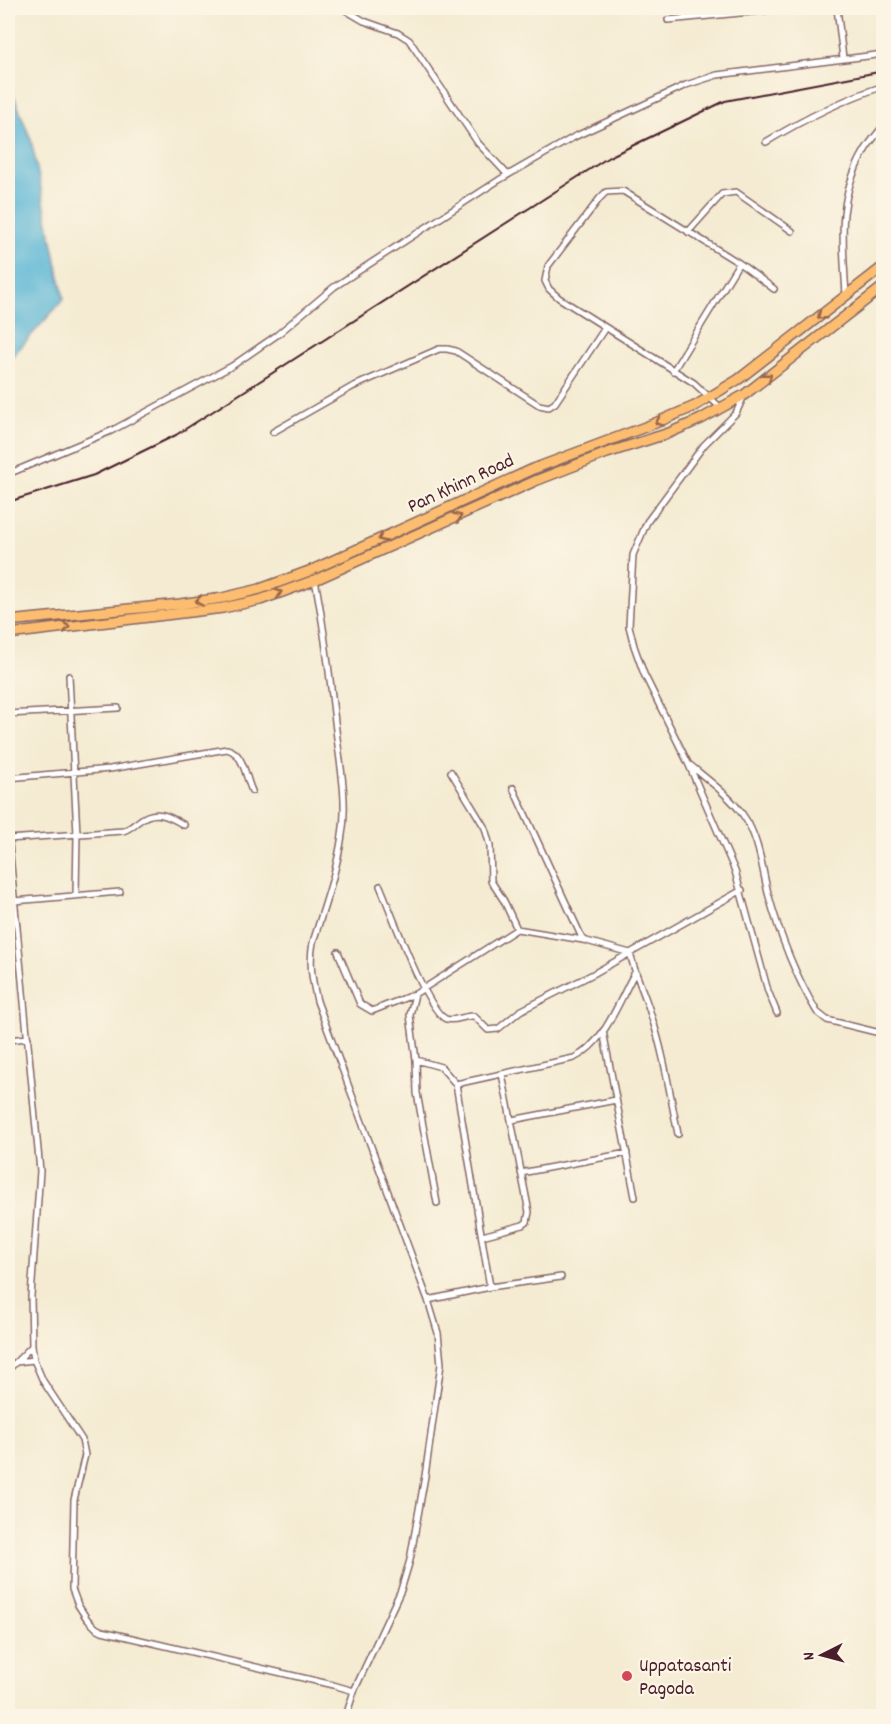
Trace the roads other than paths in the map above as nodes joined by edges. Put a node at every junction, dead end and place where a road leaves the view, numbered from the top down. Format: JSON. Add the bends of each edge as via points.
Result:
{"nodes":[{"id":1,"x":342,"y":8,"type":"edge"},
{"id":2,"x":790,"y":8,"type":"edge"},
{"id":3,"x":837,"y":8,"type":"edge"},
{"id":4,"x":668,"y":20,"type":"dead end"},
{"id":5,"x":884,"y":54,"type":"edge"},
{"id":6,"x":843,"y":58,"type":"junction"},
{"id":7,"x":884,"y":86,"type":"edge"},
{"id":8,"x":884,"y":125,"type":"edge"},
{"id":9,"x":766,"y":142,"type":"dead end"},
{"id":10,"x":508,"y":175,"type":"junction"},
{"id":11,"x":792,"y":231,"type":"dead end"},
{"id":12,"x":688,"y":232,"type":"junction"},
{"id":13,"x":739,"y":262,"type":"junction"},
{"id":14,"x":884,"y":266,"type":"edge"},
{"id":15,"x":884,"y":286,"type":"edge"},
{"id":16,"x":774,"y":289,"type":"dead end"},
{"id":17,"x":846,"y":296,"type":"junction"},
{"id":18,"x":605,"y":328,"type":"junction"},
{"id":19,"x":673,"y":371,"type":"junction"},
{"id":20,"x":744,"y":395,"type":"junction"},
{"id":21,"x":711,"y":397,"type":"junction"},
{"id":22,"x":721,"y":408,"type":"junction"},
{"id":23,"x":273,"y":432,"type":"dead end"},
{"id":24,"x":8,"y":474,"type":"edge"},
{"id":25,"x":313,"y":575,"type":"junction"},
{"id":26,"x":8,"y":621,"type":"edge"},
{"id":27,"x":8,"y":634,"type":"edge"},
{"id":28,"x":69,"y":676,"type":"dead end"},
{"id":29,"x":118,"y":708,"type":"dead end"},
{"id":30,"x":71,"y":712,"type":"junction"},
{"id":31,"x":8,"y":714,"type":"edge"},
{"id":32,"x":688,"y":763,"type":"junction"},
{"id":33,"x":451,"y":772,"type":"dead end"},
{"id":34,"x":75,"y":773,"type":"junction"},
{"id":35,"x":8,"y":778,"type":"edge"},
{"id":36,"x":513,"y":788,"type":"dead end"},
{"id":37,"x":252,"y":791,"type":"dead end"},
{"id":38,"x":184,"y":825,"type":"dead end"},
{"id":39,"x":77,"y":834,"type":"junction"},
{"id":40,"x":8,"y":836,"type":"edge"},
{"id":41,"x":380,"y":886,"type":"dead end"},
{"id":42,"x":742,"y":890,"type":"junction"},
{"id":43,"x":120,"y":892,"type":"dead end"},
{"id":44,"x":76,"y":895,"type":"junction"},
{"id":45,"x":14,"y":901,"type":"junction"},
{"id":46,"x":517,"y":929,"type":"junction"},
{"id":47,"x":583,"y":940,"type":"junction"},
{"id":48,"x":338,"y":952,"type":"dead end"},
{"id":49,"x":630,"y":953,"type":"junction"},
{"id":50,"x":634,"y":974,"type":"junction"},
{"id":51,"x":423,"y":989,"type":"junction"},
{"id":52,"x":415,"y":994,"type":"junction"},
{"id":53,"x":777,"y":1013,"type":"dead end"},
{"id":54,"x":603,"y":1031,"type":"junction"},
{"id":55,"x":884,"y":1034,"type":"edge"},
{"id":56,"x":28,"y":1038,"type":"junction"},
{"id":57,"x":8,"y":1040,"type":"edge"},
{"id":58,"x":416,"y":1060,"type":"junction"},
{"id":59,"x":502,"y":1074,"type":"junction"},
{"id":60,"x":456,"y":1084,"type":"junction"},
{"id":61,"x":616,"y":1100,"type":"junction"},
{"id":62,"x":512,"y":1120,"type":"junction"},
{"id":63,"x":678,"y":1134,"type":"dead end"},
{"id":64,"x":627,"y":1153,"type":"junction"},
{"id":65,"x":521,"y":1173,"type":"junction"},
{"id":66,"x":635,"y":1197,"type":"dead end"},
{"id":67,"x":437,"y":1203,"type":"dead end"},
{"id":68,"x":482,"y":1236,"type":"junction"},
{"id":69,"x":561,"y":1277,"type":"dead end"},
{"id":70,"x":490,"y":1287,"type":"junction"},
{"id":71,"x":428,"y":1300,"type":"junction"},
{"id":72,"x":32,"y":1346,"type":"junction"},
{"id":73,"x":34,"y":1360,"type":"junction"},
{"id":74,"x":16,"y":1362,"type":"junction"},
{"id":75,"x":8,"y":1370,"type":"edge"},
{"id":76,"x":354,"y":1691,"type":"junction"},
{"id":77,"x":346,"y":1716,"type":"edge"}],
"edges":[{"from":1,"to":10,"type":"street","via":[[409,40],[478,143]]},
{"from":2,"to":4,"type":"street"},
{"from":3,"to":6,"type":"street"},
{"from":5,"to":6,"type":"street"},
{"from":6,"to":10,"type":"street","via":[[717,75],[686,85],[574,137]]},
{"from":7,"to":9,"type":"street","via":[[804,119]]},
{"from":8,"to":17,"type":"street","via":[[864,152],[844,205]]},
{"from":10,"to":24,"type":"street","via":[[334,287],[277,335],[232,366],[111,431]]},
{"from":11,"to":12,"type":"street","via":[[736,192],[728,192]]},
{"from":12,"to":13,"type":"street"},
{"from":12,"to":18,"type":"street","via":[[623,191],[606,192],[600,198],[548,266],[545,281],[559,298]]},
{"from":13,"to":16,"type":"street"},
{"from":13,"to":19,"type":"street"},
{"from":14,"to":17,"type":"main road","name":"Pan Khinn Road"},
{"from":20,"to":15,"type":"main road","name":"Pan Khinn Road","one_way":true},
{"from":17,"to":21,"type":"main road","name":"Pan Khinn Road","one_way":true},
{"from":18,"to":19,"type":"street"},
{"from":18,"to":23,"type":"street","via":[[549,407],[539,405],[447,348],[352,387]]},
{"from":19,"to":21,"type":"street"},
{"from":20,"to":22,"type":"main road","name":"Pan Khinn Road"},
{"from":20,"to":32,"type":"street","via":[[736,413],[704,445],[647,522],[633,555],[628,607],[633,646]]},
{"from":21,"to":22,"type":"street"},
{"from":21,"to":25,"type":"main road","name":"Pan Khinn Road","one_way":true,"via":[[653,424],[533,469]]},
{"from":25,"to":22,"type":"main road","name":"Pan Khinn Road","one_way":true,"via":[[607,453],[701,420]]},
{"from":25,"to":26,"type":"main road","name":"Pan Khinn Road","one_way":true,"via":[[222,598]]},
{"from":27,"to":25,"type":"main road","name":"Pan Khinn Road","one_way":true,"via":[[223,608],[260,600]]},
{"from":25,"to":71,"type":"street","via":[[322,615],[344,814],[339,852],[313,942],[311,977]]},
{"from":28,"to":30,"type":"street"},
{"from":29,"to":30,"type":"street"},
{"from":30,"to":31,"type":"street"},
{"from":30,"to":34,"type":"street"},
{"from":32,"to":42,"type":"street"},
{"from":32,"to":55,"type":"street","via":[[744,816],[783,938],[817,1012],[827,1020]]},
{"from":33,"to":46,"type":"street","via":[[485,828],[491,881]]},
{"from":34,"to":35,"type":"street"},
{"from":34,"to":37,"type":"street","via":[[227,750],[240,755]]},
{"from":34,"to":39,"type":"street"},
{"from":36,"to":47,"type":"street"},
{"from":38,"to":39,"type":"street","via":[[157,813],[123,831]]},
{"from":39,"to":40,"type":"street"},
{"from":39,"to":44,"type":"street"},
{"from":40,"to":45,"type":"street"},
{"from":41,"to":51,"type":"street"},
{"from":42,"to":49,"type":"street"},
{"from":42,"to":53,"type":"street"},
{"from":43,"to":44,"type":"street"},
{"from":44,"to":45,"type":"street"},
{"from":45,"to":56,"type":"street"},
{"from":46,"to":47,"type":"street"},
{"from":46,"to":51,"type":"street"},
{"from":47,"to":49,"type":"street"},
{"from":48,"to":52,"type":"street","via":[[365,1009],[372,1011]]},
{"from":49,"to":50,"type":"street"},
{"from":49,"to":51,"type":"street","via":[[520,1011],[495,1030],[488,1030],[474,1016],[445,1019]]},
{"from":50,"to":54,"type":"street"},
{"from":50,"to":63,"type":"street","via":[[658,1038]]},
{"from":51,"to":52,"type":"street"},
{"from":52,"to":58,"type":"street","via":[[410,1015]]},
{"from":54,"to":59,"type":"street","via":[[586,1052],[574,1058]]},
{"from":54,"to":61,"type":"street"},
{"from":56,"to":57,"type":"street"},
{"from":56,"to":72,"type":"street","via":[[40,1183],[32,1264]]},
{"from":58,"to":60,"type":"street","via":[[441,1067]]},
{"from":58,"to":67,"type":"street","via":[[417,1093]]},
{"from":59,"to":60,"type":"street"},
{"from":59,"to":62,"type":"street"},
{"from":60,"to":68,"type":"street"},
{"from":61,"to":62,"type":"street"},
{"from":61,"to":64,"type":"street"},
{"from":62,"to":65,"type":"street"},
{"from":64,"to":65,"type":"street"},
{"from":64,"to":66,"type":"street"},
{"from":65,"to":68,"type":"street","via":[[529,1212],[527,1222]]},
{"from":68,"to":70,"type":"street"},
{"from":69,"to":70,"type":"street"},
{"from":70,"to":71,"type":"street"},
{"from":71,"to":76,"type":"street","via":[[438,1333],[441,1364],[410,1560],[390,1618]]},
{"from":72,"to":73,"type":"street"},
{"from":72,"to":74,"type":"street"},
{"from":73,"to":74,"type":"street"},
{"from":73,"to":76,"type":"street","via":[[50,1394],[85,1447],[74,1500],[72,1582],[74,1597],[91,1624],[113,1634]]},
{"from":74,"to":75,"type":"street"},
{"from":76,"to":77,"type":"street"}]}
